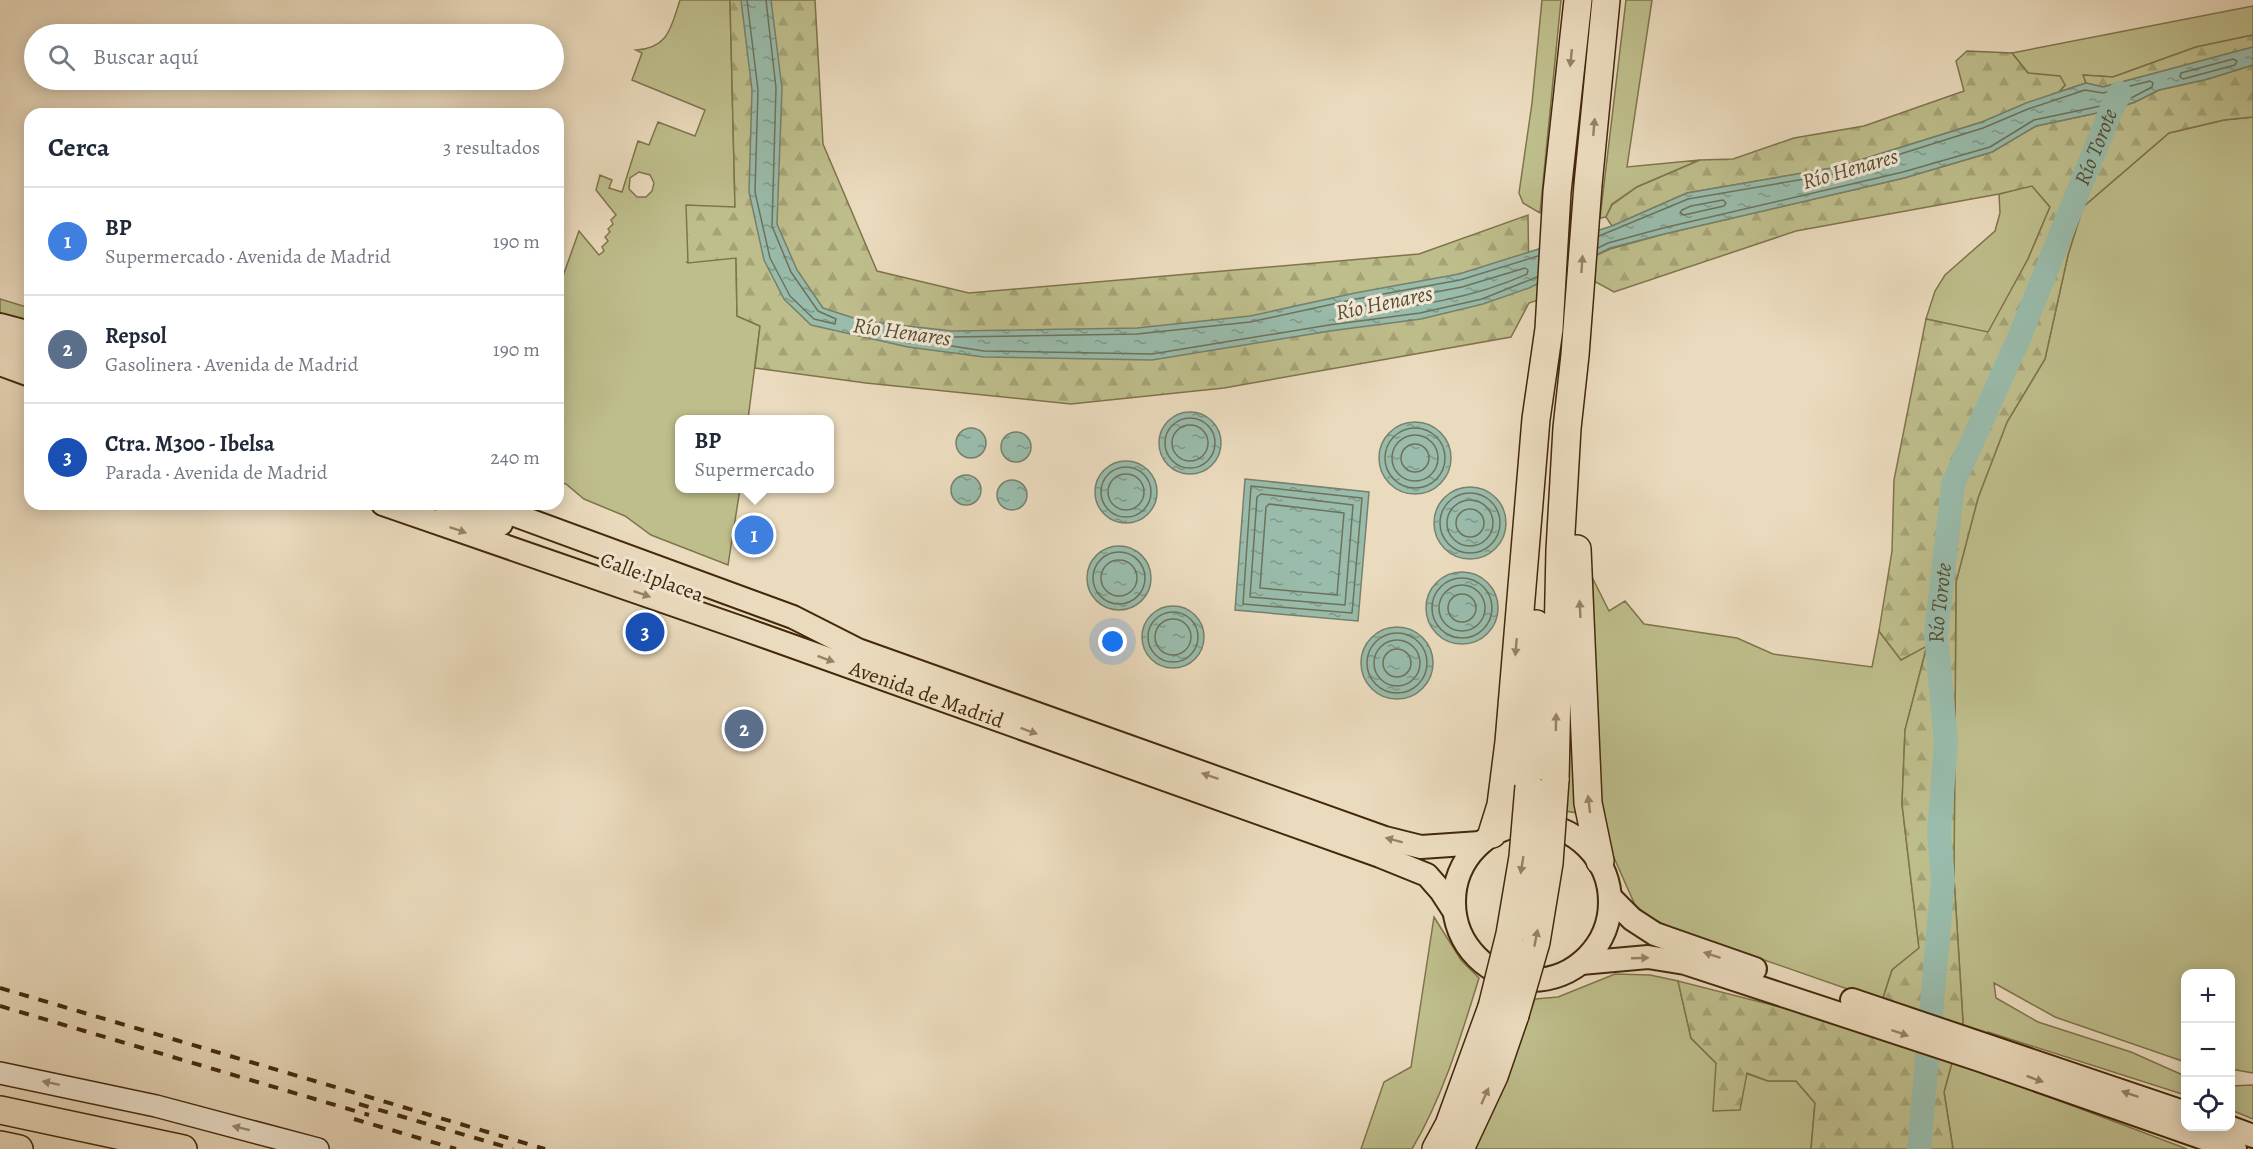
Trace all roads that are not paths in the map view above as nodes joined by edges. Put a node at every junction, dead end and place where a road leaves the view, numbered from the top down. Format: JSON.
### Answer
{"nodes":[{"id":1,"x":1578,"y":0,"type":"edge"},
{"id":2,"x":1606,"y":0,"type":"edge"},
{"id":3,"x":0,"y":325,"type":"edge"},
{"id":4,"x":24,"y":331,"type":"edge"},
{"id":5,"x":1548,"y":338,"type":"junction"},
{"id":6,"x":0,"y":344,"type":"edge"},
{"id":7,"x":24,"y":354,"type":"edge"},
{"id":8,"x":1575,"y":355,"type":"junction"},
{"id":9,"x":0,"y":364,"type":"edge"},
{"id":10,"x":24,"y":373,"type":"edge"},
{"id":11,"x":0,"y":375,"type":"edge"},
{"id":12,"x":24,"y":384,"type":"edge"},
{"id":13,"x":399,"y":510,"type":"edge"},
{"id":14,"x":462,"y":510,"type":"edge"},
{"id":15,"x":501,"y":510,"type":"edge"},
{"id":16,"x":858,"y":650,"type":"junction"},
{"id":17,"x":1486,"y":838,"type":"junction"},
{"id":18,"x":1600,"y":861,"type":"junction"},
{"id":19,"x":1611,"y":898,"type":"junction"},
{"id":20,"x":1454,"y":911,"type":"junction"},
{"id":21,"x":1581,"y":963,"type":"junction"},
{"id":22,"x":1826,"y":1000,"type":"junction"},
{"id":23,"x":1504,"y":1011,"type":"junction"},
{"id":24,"x":1476,"y":1050,"type":"junction"},
{"id":25,"x":1982,"y":1051,"type":"junction"},
{"id":26,"x":0,"y":1073,"type":"edge"},
{"id":27,"x":0,"y":1110,"type":"edge"},
{"id":28,"x":2181,"y":1111,"type":"edge"},
{"id":29,"x":2235,"y":1129,"type":"edge"},
{"id":30,"x":2253,"y":1136,"type":"edge"},
{"id":31,"x":0,"y":1144,"type":"edge"},
{"id":32,"x":19,"y":1149,"type":"edge"},
{"id":33,"x":183,"y":1149,"type":"edge"},
{"id":34,"x":318,"y":1149,"type":"edge"},
{"id":35,"x":1424,"y":1149,"type":"edge"},
{"id":36,"x":1436,"y":1149,"type":"edge"},
{"id":37,"x":1460,"y":1149,"type":"edge"},
{"id":38,"x":2235,"y":1149,"type":"edge"}],
"edges":[{"from":1,"to":5,"type":"highway","one_way":true},
{"from":8,"to":2,"type":"highway","one_way":true},
{"from":3,"to":4,"type":"main road"},
{"from":5,"to":17,"type":"highway","one_way":true},
{"from":5,"to":23,"type":"highway","one_way":true,"bridge":true},
{"from":6,"to":7,"type":"main road"},
{"from":18,"to":8,"type":"highway","one_way":true},
{"from":23,"to":8,"type":"highway","one_way":true,"bridge":true},
{"from":9,"to":10,"type":"main road"},
{"from":11,"to":12,"type":"main road"},
{"from":13,"to":20,"type":"main road","name":"Avenida de Madrid","one_way":true},
{"from":14,"to":16,"type":"main road","name":"Calle Iplacea"},
{"from":15,"to":16,"type":"main road","name":"Avenida de Madrid"},
{"from":17,"to":16,"type":"main road","name":"Avenida de Madrid","one_way":true},
{"from":17,"to":18,"type":"main road"},
{"from":17,"to":20,"type":"main road"},
{"from":18,"to":19,"type":"main road"},
{"from":19,"to":21,"type":"main road"},
{"from":22,"to":19,"type":"main road","one_way":true},
{"from":20,"to":21,"type":"main road"},
{"from":21,"to":22,"type":"main road","one_way":true},
{"from":22,"to":25,"type":"main road"},
{"from":23,"to":24,"type":"highway"},
{"from":37,"to":23,"type":"highway","one_way":true},
{"from":24,"to":35,"type":"highway"},
{"from":24,"to":36,"type":"highway"},
{"from":28,"to":25,"type":"main road","one_way":true},
{"from":25,"to":38,"type":"main road","one_way":true},
{"from":34,"to":26,"type":"street","one_way":true},
{"from":27,"to":33,"type":"highway"},
{"from":29,"to":30,"type":"main road"},
{"from":31,"to":32,"type":"highway"}]}
